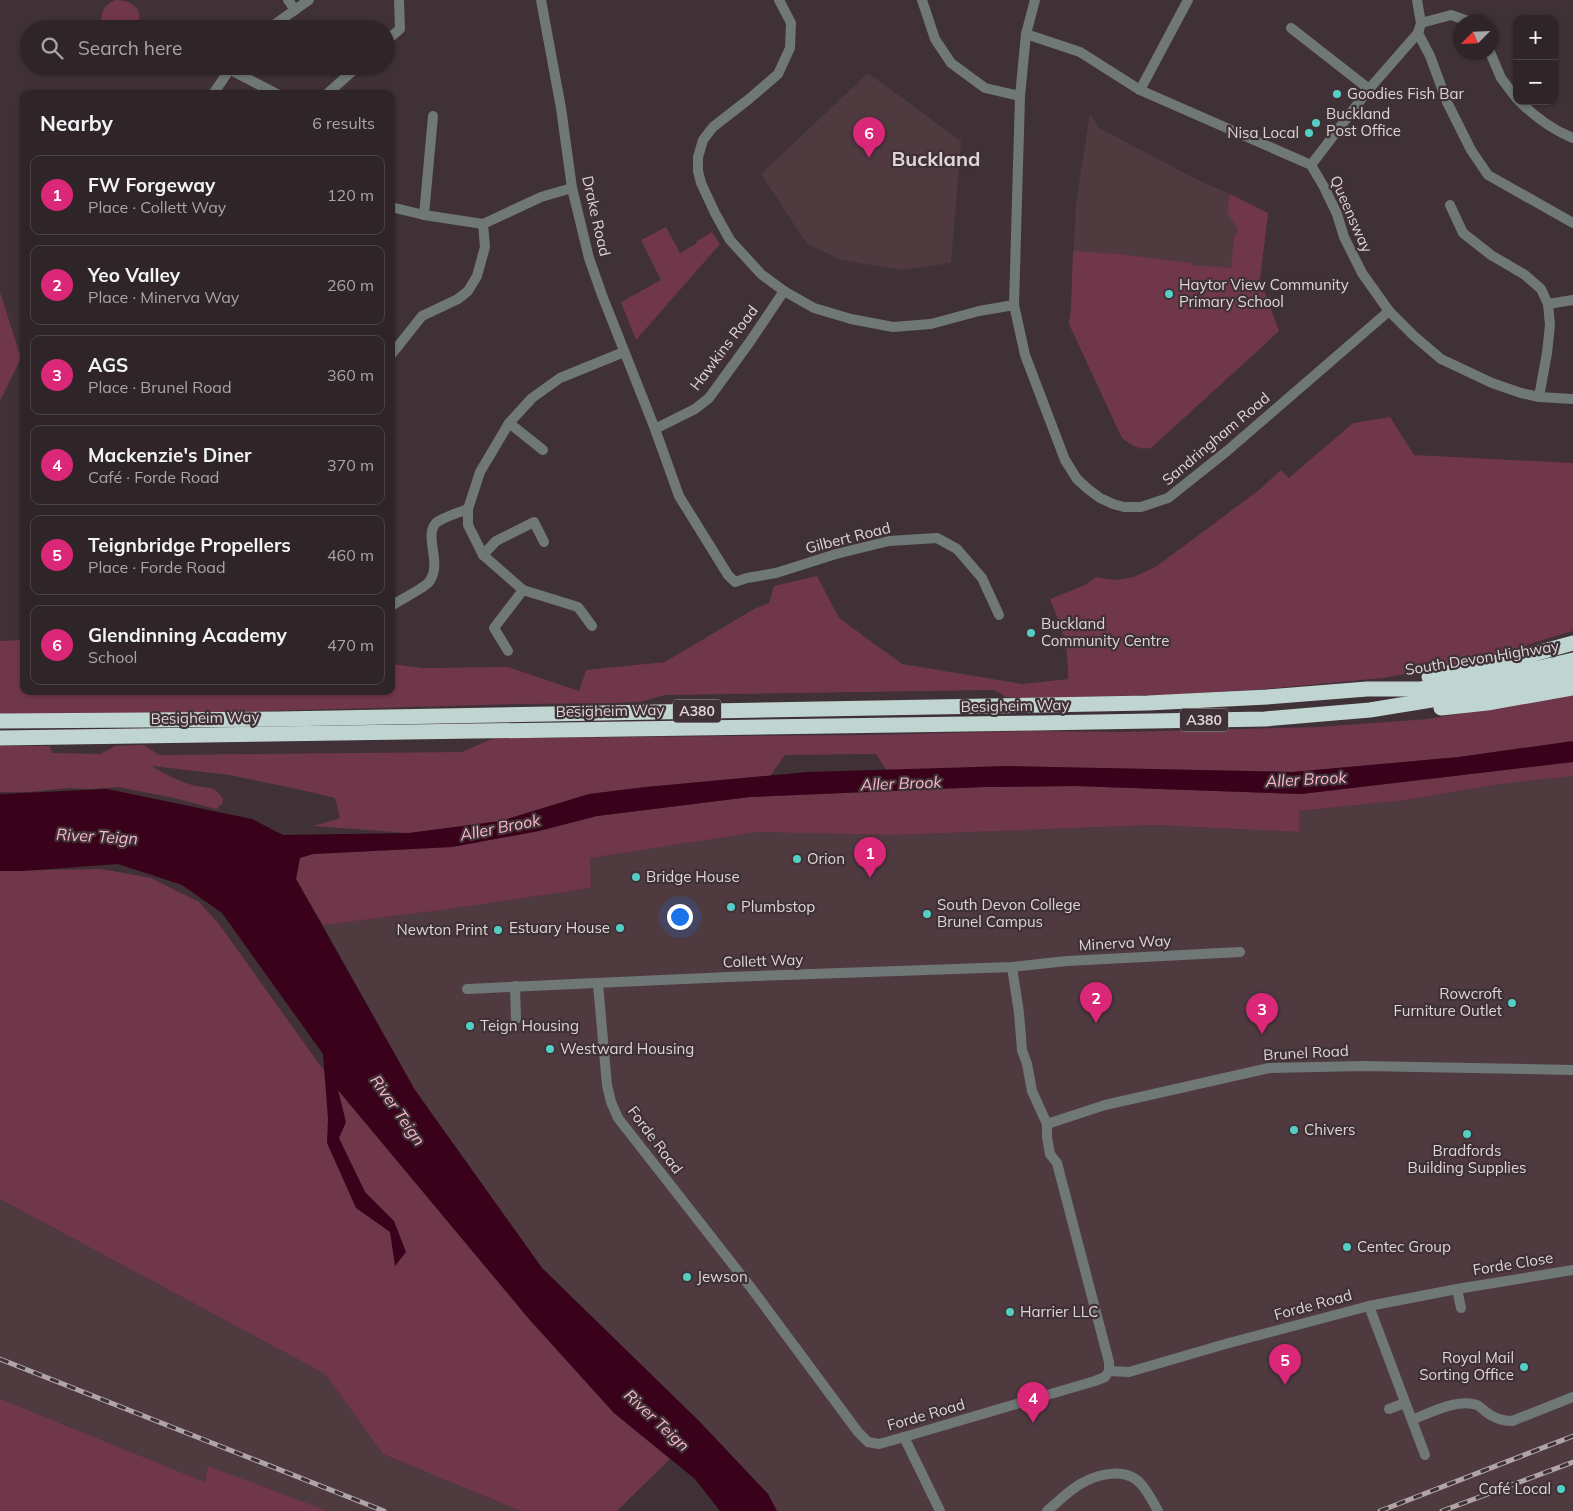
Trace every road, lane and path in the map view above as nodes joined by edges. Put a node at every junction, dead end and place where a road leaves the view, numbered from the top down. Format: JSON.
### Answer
{"nodes":[{"id":1,"x":288,"y":0,"type":"edge"},
{"id":2,"x":309,"y":0,"type":"edge"},
{"id":3,"x":399,"y":0,"type":"edge"},
{"id":4,"x":541,"y":0,"type":"edge"},
{"id":5,"x":779,"y":0,"type":"edge"},
{"id":6,"x":922,"y":0,"type":"edge"},
{"id":7,"x":1036,"y":0,"type":"edge"},
{"id":8,"x":1188,"y":0,"type":"edge"},
{"id":9,"x":1417,"y":0,"type":"edge"},
{"id":10,"x":295,"y":10,"type":"junction"},
{"id":11,"x":1453,"y":16,"type":"edge"},
{"id":12,"x":281,"y":20,"type":"edge"},
{"id":13,"x":1291,"y":28,"type":"dead end"},
{"id":14,"x":1419,"y":28,"type":"junction"},
{"id":15,"x":395,"y":33,"type":"edge"},
{"id":16,"x":1026,"y":34,"type":"junction"},
{"id":17,"x":1493,"y":60,"type":"edge"},
{"id":18,"x":222,"y":75,"type":"edge"},
{"id":19,"x":241,"y":75,"type":"edge"},
{"id":20,"x":348,"y":75,"type":"edge"},
{"id":21,"x":1369,"y":89,"type":"junction"},
{"id":22,"x":215,"y":90,"type":"edge"},
{"id":23,"x":269,"y":90,"type":"edge"},
{"id":24,"x":331,"y":90,"type":"edge"},
{"id":25,"x":1140,"y":90,"type":"junction"},
{"id":26,"x":1513,"y":94,"type":"edge"},
{"id":27,"x":1020,"y":96,"type":"junction"},
{"id":28,"x":1524,"y":105,"type":"edge"},
{"id":29,"x":433,"y":116,"type":"dead end"},
{"id":30,"x":1573,"y":138,"type":"edge"},
{"id":31,"x":1311,"y":165,"type":"junction"},
{"id":32,"x":572,"y":188,"type":"junction"},
{"id":33,"x":1450,"y":205,"type":"dead end"},
{"id":34,"x":395,"y":208,"type":"edge"},
{"id":35,"x":424,"y":215,"type":"junction"},
{"id":36,"x":1573,"y":223,"type":"edge"},
{"id":37,"x":483,"y":224,"type":"junction"},
{"id":38,"x":784,"y":291,"type":"junction"},
{"id":39,"x":1573,"y":300,"type":"edge"},
{"id":40,"x":1548,"y":304,"type":"junction"},
{"id":41,"x":1014,"y":305,"type":"junction"},
{"id":42,"x":1389,"y":311,"type":"junction"},
{"id":43,"x":395,"y":351,"type":"edge"},
{"id":44,"x":624,"y":352,"type":"junction"},
{"id":45,"x":1539,"y":397,"type":"junction"},
{"id":46,"x":1573,"y":399,"type":"edge"},
{"id":47,"x":509,"y":423,"type":"junction"},
{"id":48,"x":655,"y":429,"type":"junction"},
{"id":49,"x":543,"y":450,"type":"dead end"},
{"id":50,"x":468,"y":509,"type":"junction"},
{"id":51,"x":544,"y":542,"type":"dead end"},
{"id":52,"x":483,"y":555,"type":"junction"},
{"id":53,"x":728,"y":575,"type":"joint"},
{"id":54,"x":523,"y":590,"type":"junction"},
{"id":55,"x":395,"y":604,"type":"edge"},
{"id":56,"x":999,"y":615,"type":"dead end"},
{"id":57,"x":592,"y":626,"type":"dead end"},
{"id":58,"x":1573,"y":643,"type":"edge"},
{"id":59,"x":508,"y":651,"type":"dead end"},
{"id":60,"x":1573,"y":660,"type":"edge"},
{"id":61,"x":1573,"y":674,"type":"edge"},
{"id":62,"x":1573,"y":688,"type":"edge"},
{"id":63,"x":1366,"y":689,"type":"junction"},
{"id":64,"x":1370,"y":710,"type":"junction"},
{"id":65,"x":0,"y":721,"type":"edge"},
{"id":66,"x":0,"y":738,"type":"edge"},
{"id":67,"x":1240,"y":952,"type":"dead end"},
{"id":68,"x":1012,"y":967,"type":"junction"},
{"id":69,"x":598,"y":984,"type":"junction"},
{"id":70,"x":515,"y":986,"type":"junction"},
{"id":71,"x":467,"y":989,"type":"dead end"},
{"id":72,"x":516,"y":1019,"type":"dead end"},
{"id":73,"x":1573,"y":1070,"type":"edge"},
{"id":74,"x":1047,"y":1124,"type":"junction"},
{"id":75,"x":1573,"y":1270,"type":"edge"},
{"id":76,"x":1457,"y":1289,"type":"junction"},
{"id":77,"x":1430,"y":1294,"type":"joint"},
{"id":78,"x":1370,"y":1306,"type":"junction"},
{"id":79,"x":1461,"y":1308,"type":"dead end"},
{"id":80,"x":1109,"y":1371,"type":"junction"},
{"id":81,"x":1573,"y":1397,"type":"edge"},
{"id":82,"x":1405,"y":1403,"type":"junction"},
{"id":83,"x":1389,"y":1409,"type":"dead end"},
{"id":84,"x":1412,"y":1420,"type":"junction"},
{"id":85,"x":904,"y":1437,"type":"junction"},
{"id":86,"x":1425,"y":1455,"type":"dead end"},
{"id":87,"x":940,"y":1511,"type":"edge"},
{"id":88,"x":1047,"y":1511,"type":"edge"},
{"id":89,"x":1158,"y":1511,"type":"edge"}],
"edges":[{"from":1,"to":10,"type":"street"},
{"from":2,"to":10,"type":"street"},
{"from":3,"to":15,"type":"street"},
{"from":4,"to":32,"type":"street","name":"Drake Road"},
{"from":5,"to":38,"type":"street"},
{"from":6,"to":27,"type":"street"},
{"from":7,"to":16,"type":"street","name":"Sandringham Road"},
{"from":8,"to":25,"type":"street"},
{"from":9,"to":14,"type":"street"},
{"from":10,"to":12,"type":"street"},
{"from":11,"to":14,"type":"street"},
{"from":13,"to":21,"type":"street"},
{"from":14,"to":21,"type":"street"},
{"from":14,"to":36,"type":"street"},
{"from":16,"to":25,"type":"street","name":"Queensway"},
{"from":16,"to":27,"type":"street","name":"Sandringham Road"},
{"from":17,"to":26,"type":"street"},
{"from":18,"to":22,"type":"street"},
{"from":19,"to":23,"type":"street"},
{"from":20,"to":24,"type":"street"},
{"from":21,"to":31,"type":"street"},
{"from":25,"to":31,"type":"street","name":"Queensway"},
{"from":27,"to":41,"type":"street","name":"Sandringham Road"},
{"from":28,"to":30,"type":"street"},
{"from":29,"to":35,"type":"street"},
{"from":31,"to":42,"type":"street","name":"Queensway"},
{"from":32,"to":37,"type":"street"},
{"from":32,"to":44,"type":"street","name":"Drake Road"},
{"from":33,"to":40,"type":"street"},
{"from":34,"to":35,"type":"street"},
{"from":35,"to":37,"type":"street"},
{"from":37,"to":43,"type":"street"},
{"from":38,"to":41,"type":"street"},
{"from":38,"to":48,"type":"street","name":"Hawkins Road"},
{"from":39,"to":40,"type":"street"},
{"from":40,"to":45,"type":"street"},
{"from":41,"to":42,"type":"street","name":"Sandringham Road"},
{"from":42,"to":45,"type":"street","name":"Queensway"},
{"from":44,"to":47,"type":"street"},
{"from":44,"to":48,"type":"street","name":"Drake Road"},
{"from":45,"to":46,"type":"street","name":"Queensway"},
{"from":47,"to":49,"type":"street"},
{"from":47,"to":50,"type":"street"},
{"from":48,"to":53,"type":"street","name":"Drake Road"},
{"from":50,"to":52,"type":"street"},
{"from":50,"to":55,"type":"street"},
{"from":51,"to":52,"type":"street"},
{"from":52,"to":54,"type":"street"},
{"from":53,"to":56,"type":"street","name":"Gilbert Road"},
{"from":54,"to":57,"type":"street"},
{"from":54,"to":59,"type":"street"},
{"from":58,"to":63,"type":"highway","number":"A380"},
{"from":60,"to":63,"type":"highway","name":"South Devon Highway","number":"A380"},
{"from":61,"to":64,"type":"highway","name":"South Devon Highway","number":"A380"},
{"from":62,"to":64,"type":"highway","number":"A380"},
{"from":63,"to":65,"type":"highway","name":"Besigheim Way","number":"A380"},
{"from":64,"to":66,"type":"highway","name":"Besigheim Way","number":"A380"},
{"from":67,"to":68,"type":"street","name":"Minerva Way"},
{"from":68,"to":69,"type":"street","name":"Collett Way"},
{"from":68,"to":74,"type":"street"},
{"from":69,"to":70,"type":"street","name":"Collett Way"},
{"from":69,"to":85,"type":"street","name":"Forde Road"},
{"from":70,"to":71,"type":"street","name":"Collett Way"},
{"from":70,"to":72,"type":"street"},
{"from":73,"to":74,"type":"street","name":"Brunel Road"},
{"from":74,"to":80,"type":"street"},
{"from":75,"to":76,"type":"street","name":"Forde Close"},
{"from":76,"to":77,"type":"street","name":"Forde Close"},
{"from":76,"to":79,"type":"street","name":"Forde Close"},
{"from":77,"to":78,"type":"street","name":"Forde Road"},
{"from":78,"to":80,"type":"street","name":"Forde Road"},
{"from":78,"to":82,"type":"street"},
{"from":80,"to":85,"type":"street","name":"Forde Road"},
{"from":81,"to":84,"type":"street"},
{"from":82,"to":83,"type":"street"},
{"from":82,"to":84,"type":"street"},
{"from":84,"to":86,"type":"street"},
{"from":85,"to":87,"type":"street"},
{"from":88,"to":89,"type":"street"}]}
